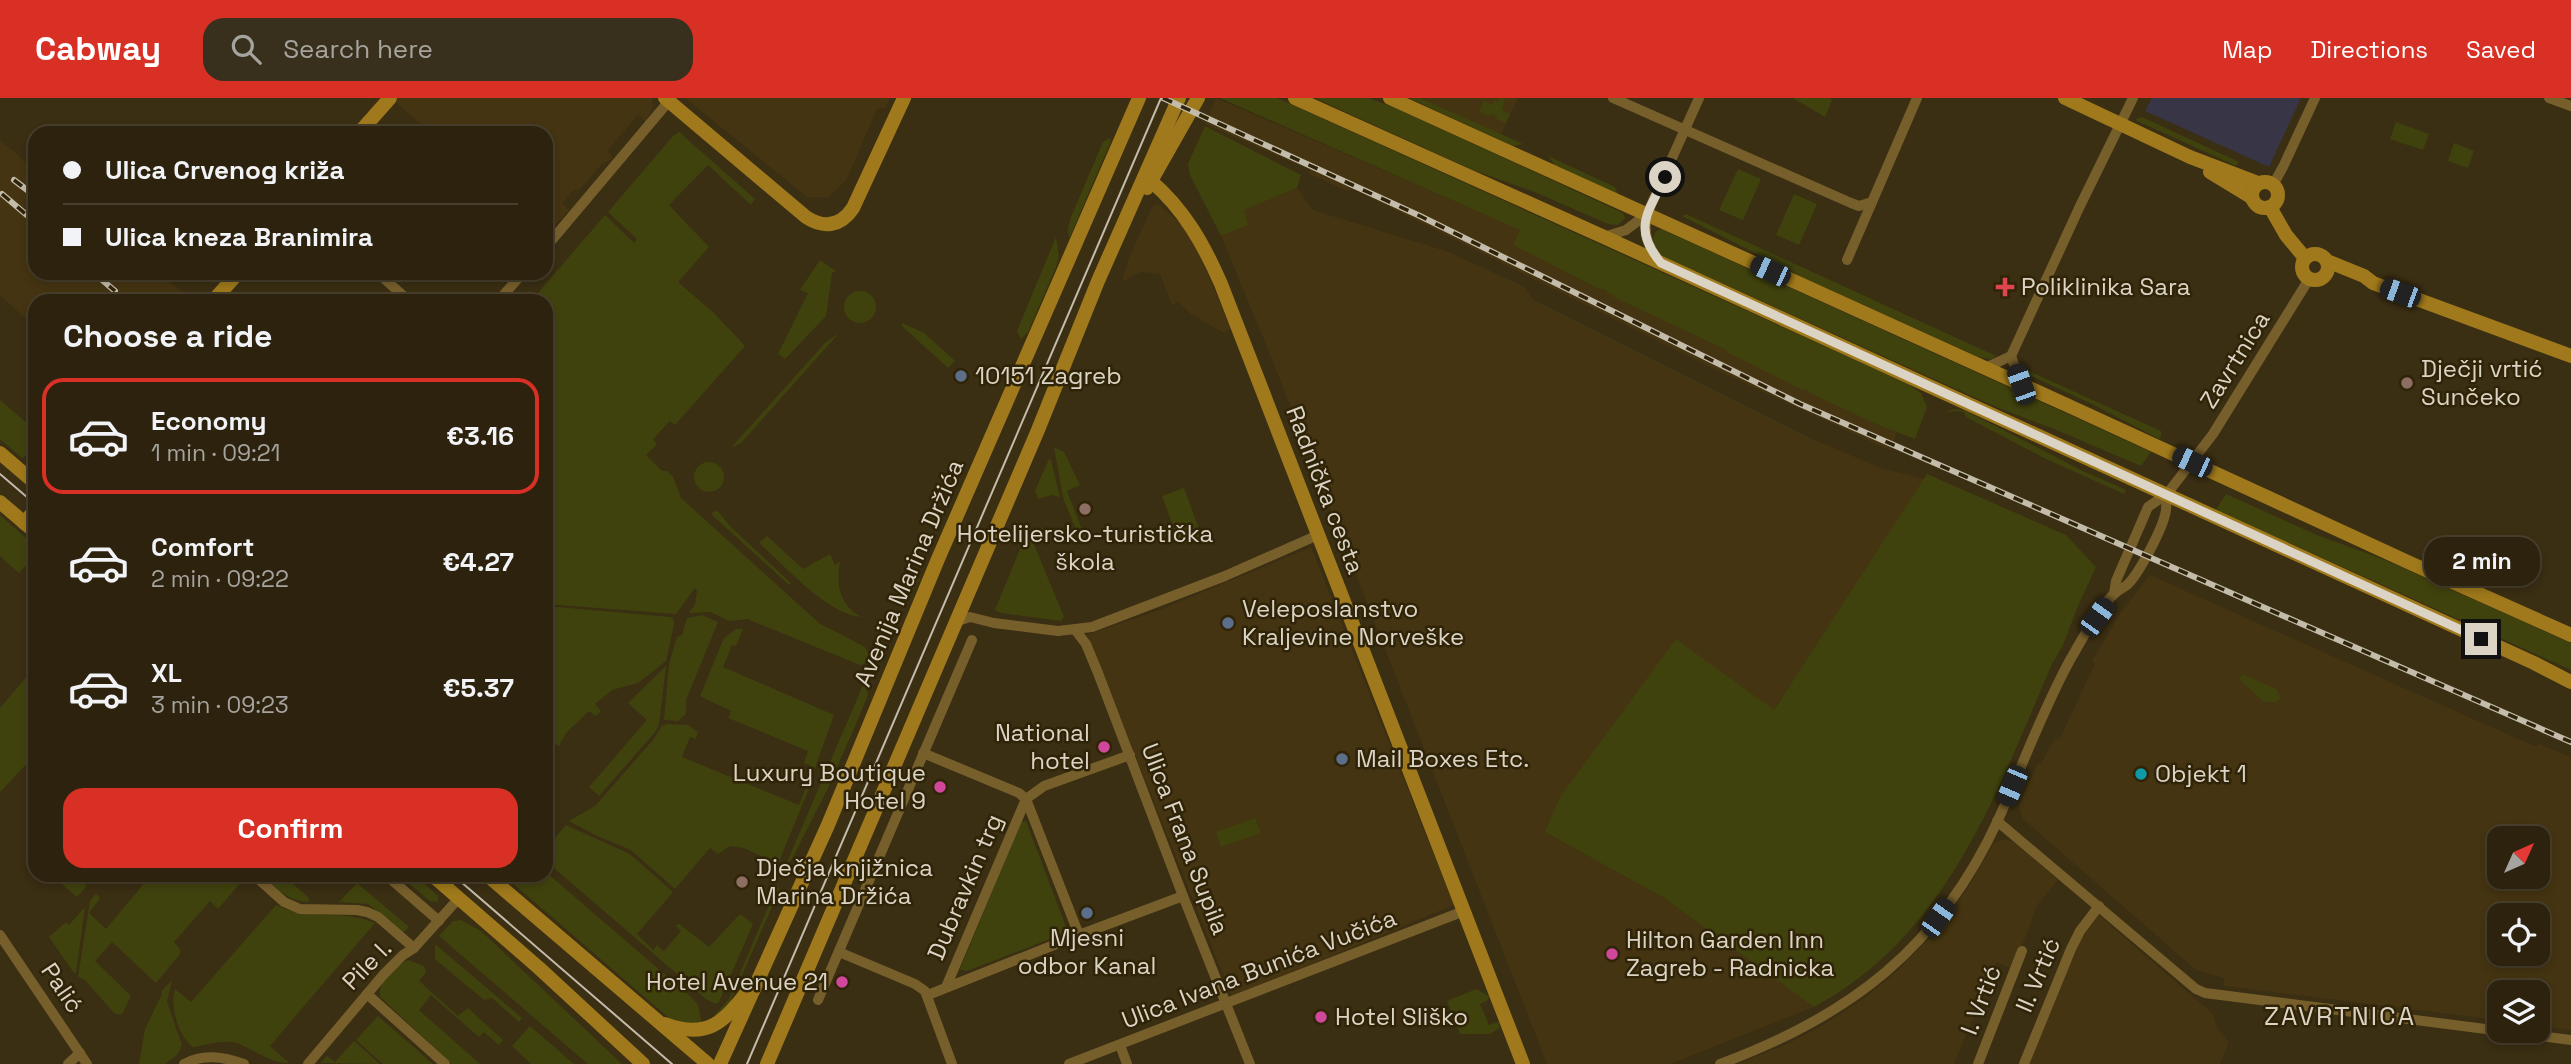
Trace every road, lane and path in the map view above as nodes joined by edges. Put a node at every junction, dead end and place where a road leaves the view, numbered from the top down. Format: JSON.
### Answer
{"nodes":[{"id":1,"x":390,"y":98,"type":"edge"},
{"id":2,"x":904,"y":98,"type":"edge"},
{"id":3,"x":1139,"y":98,"type":"edge"},
{"id":4,"x":1179,"y":98,"type":"edge"},
{"id":5,"x":1198,"y":98,"type":"edge"},
{"id":6,"x":1295,"y":98,"type":"edge"},
{"id":7,"x":1390,"y":98,"type":"edge"},
{"id":8,"x":1613,"y":98,"type":"edge"},
{"id":9,"x":1699,"y":98,"type":"edge"},
{"id":10,"x":1917,"y":98,"type":"edge"},
{"id":11,"x":2065,"y":98,"type":"edge"},
{"id":12,"x":2133,"y":98,"type":"edge"},
{"id":13,"x":2315,"y":98,"type":"edge"},
{"id":14,"x":2549,"y":98,"type":"edge"},
{"id":15,"x":667,"y":100,"type":"edge"},
{"id":16,"x":2571,"y":106,"type":"edge"},
{"id":17,"x":2120,"y":123,"type":"junction"},
{"id":18,"x":365,"y":126,"type":"edge"},
{"id":19,"x":1686,"y":131,"type":"junction"},
{"id":20,"x":2190,"y":157,"type":"junction"},
{"id":21,"x":1151,"y":181,"type":"junction"},
{"id":22,"x":2265,"y":184,"type":"junction"},
{"id":23,"x":2251,"y":197,"type":"junction"},
{"id":24,"x":1872,"y":202,"type":"junction"},
{"id":25,"x":2270,"y":207,"type":"junction"},
{"id":26,"x":1127,"y":214,"type":"junction"},
{"id":27,"x":1647,"y":214,"type":"junction"},
{"id":28,"x":1604,"y":237,"type":"junction"},
{"id":29,"x":553,"y":238,"type":"edge"},
{"id":30,"x":2305,"y":257,"type":"junction"},
{"id":31,"x":1847,"y":260,"type":"dead end"},
{"id":32,"x":2327,"y":261,"type":"junction"},
{"id":33,"x":1661,"y":263,"type":"junction"},
{"id":34,"x":2325,"y":276,"type":"junction"},
{"id":35,"x":2309,"y":279,"type":"junction"},
{"id":36,"x":232,"y":280,"type":"edge"},
{"id":37,"x":386,"y":280,"type":"edge"},
{"id":38,"x":517,"y":280,"type":"edge"},
{"id":39,"x":2373,"y":284,"type":"junction"},
{"id":40,"x":219,"y":294,"type":"edge"},
{"id":41,"x":401,"y":294,"type":"edge"},
{"id":42,"x":504,"y":294,"type":"edge"},
{"id":43,"x":2011,"y":356,"type":"junction"},
{"id":44,"x":2571,"y":356,"type":"edge"},
{"id":45,"x":1985,"y":368,"type":"junction"},
{"id":46,"x":2021,"y":384,"type":"junction"},
{"id":47,"x":0,"y":453,"type":"edge"},
{"id":48,"x":2192,"y":462,"type":"junction"},
{"id":49,"x":28,"y":477,"type":"edge"},
{"id":50,"x":2167,"y":494,"type":"junction"},
{"id":51,"x":0,"y":502,"type":"edge"},
{"id":52,"x":28,"y":525,"type":"edge"},
{"id":53,"x":1318,"y":535,"type":"junction"},
{"id":54,"x":2114,"y":594,"type":"junction"},
{"id":55,"x":955,"y":622,"type":"junction"},
{"id":56,"x":1076,"y":631,"type":"junction"},
{"id":57,"x":2571,"y":635,"type":"edge"},
{"id":58,"x":972,"y":640,"type":"dead end"},
{"id":59,"x":2571,"y":681,"type":"edge"},
{"id":60,"x":923,"y":753,"type":"junction"},
{"id":61,"x":1130,"y":755,"type":"junction"},
{"id":62,"x":1026,"y":799,"type":"junction"},
{"id":63,"x":1997,"y":821,"type":"junction"},
{"id":64,"x":263,"y":882,"type":"edge"},
{"id":65,"x":394,"y":882,"type":"edge"},
{"id":66,"x":440,"y":882,"type":"edge"},
{"id":67,"x":495,"y":882,"type":"edge"},
{"id":68,"x":1183,"y":896,"type":"junction"},
{"id":69,"x":459,"y":898,"type":"junction"},
{"id":70,"x":2099,"y":906,"type":"junction"},
{"id":71,"x":1464,"y":911,"type":"junction"},
{"id":72,"x":439,"y":921,"type":"junction"},
{"id":73,"x":0,"y":935,"type":"edge"},
{"id":74,"x":1079,"y":935,"type":"junction"},
{"id":75,"x":414,"y":948,"type":"junction"},
{"id":76,"x":2022,"y":951,"type":"dead end"},
{"id":77,"x":839,"y":952,"type":"junction"},
{"id":78,"x":761,"y":975,"type":"junction"},
{"id":79,"x":946,"y":987,"type":"junction"},
{"id":80,"x":367,"y":994,"type":"junction"},
{"id":81,"x":928,"y":995,"type":"junction"},
{"id":82,"x":818,"y":1000,"type":"dead end"},
{"id":83,"x":1227,"y":1004,"type":"junction"},
{"id":84,"x":653,"y":1017,"type":"junction"},
{"id":85,"x":2571,"y":1040,"type":"edge"},
{"id":86,"x":1120,"y":1045,"type":"junction"},
{"id":87,"x":80,"y":1053,"type":"junction"},
{"id":88,"x":68,"y":1064,"type":"edge"},
{"id":89,"x":88,"y":1064,"type":"edge"},
{"id":90,"x":184,"y":1064,"type":"edge"},
{"id":91,"x":244,"y":1064,"type":"edge"},
{"id":92,"x":308,"y":1064,"type":"edge"},
{"id":93,"x":445,"y":1064,"type":"edge"},
{"id":94,"x":643,"y":1064,"type":"edge"},
{"id":95,"x":708,"y":1064,"type":"edge"},
{"id":96,"x":720,"y":1064,"type":"edge"},
{"id":97,"x":767,"y":1064,"type":"edge"},
{"id":98,"x":952,"y":1064,"type":"edge"},
{"id":99,"x":1069,"y":1064,"type":"edge"},
{"id":100,"x":1127,"y":1064,"type":"edge"},
{"id":101,"x":1250,"y":1064,"type":"edge"},
{"id":102,"x":1523,"y":1064,"type":"edge"},
{"id":103,"x":1720,"y":1064,"type":"edge"},
{"id":104,"x":1978,"y":1064,"type":"edge"},
{"id":105,"x":2024,"y":1064,"type":"edge"}],
"edges":[{"from":1,"to":18,"type":"main road"},
{"from":2,"to":15,"type":"main road"},
{"from":3,"to":78,"type":"main road","name":"Avenija Marina Držića"},
{"from":4,"to":26,"type":"main road"},
{"from":5,"to":21,"type":"main road"},
{"from":6,"to":28,"type":"main road"},
{"from":7,"to":27,"type":"main road"},
{"from":8,"to":19,"type":"street"},
{"from":9,"to":19,"type":"street"},
{"from":10,"to":24,"type":"street"},
{"from":11,"to":17,"type":"main road"},
{"from":12,"to":17,"type":"street"},
{"from":13,"to":22,"type":"street"},
{"from":14,"to":16,"type":"street"},
{"from":15,"to":29,"type":"street"},
{"from":17,"to":20,"type":"main road"},
{"from":17,"to":43,"type":"street"},
{"from":19,"to":24,"type":"street"},
{"from":19,"to":27,"type":"street"},
{"from":20,"to":22,"type":"main road"},
{"from":20,"to":23,"type":"main road"},
{"from":21,"to":26,"type":"main road"},
{"from":21,"to":53,"type":"main road","name":"Radnička cesta"},
{"from":22,"to":23,"type":"main road"},
{"from":22,"to":25,"type":"main road"},
{"from":23,"to":25,"type":"main road"},
{"from":24,"to":31,"type":"street"},
{"from":25,"to":30,"type":"main road"},
{"from":26,"to":55,"type":"main road"},
{"from":27,"to":28,"type":"street"},
{"from":27,"to":33,"type":"street"},
{"from":27,"to":45,"type":"main road"},
{"from":28,"to":33,"type":"main road"},
{"from":30,"to":32,"type":"main road"},
{"from":30,"to":35,"type":"main road"},
{"from":32,"to":34,"type":"main road"},
{"from":32,"to":39,"type":"main road"},
{"from":33,"to":50,"type":"main road"},
{"from":34,"to":35,"type":"main road"},
{"from":34,"to":39,"type":"main road"},
{"from":35,"to":48,"type":"street","name":"Zavrtnica"},
{"from":36,"to":40,"type":"main road"},
{"from":37,"to":41,"type":"street"},
{"from":38,"to":42,"type":"street"},
{"from":39,"to":44,"type":"main road"},
{"from":43,"to":45,"type":"street"},
{"from":43,"to":46,"type":"street"},
{"from":45,"to":46,"type":"main road"},
{"from":46,"to":48,"type":"main road"},
{"from":47,"to":49,"type":"main road"},
{"from":48,"to":50,"type":"street","name":"Zavrtnica"},
{"from":48,"to":57,"type":"main road"},
{"from":50,"to":54,"type":"street","name":"Zavrtnica"},
{"from":50,"to":54,"type":"street","name":"Zavrtnica"},
{"from":50,"to":59,"type":"main road"},
{"from":51,"to":52,"type":"main road"},
{"from":53,"to":56,"type":"street"},
{"from":53,"to":71,"type":"main road","name":"Radnička cesta"},
{"from":54,"to":63,"type":"street","name":"Zavrtnica"},
{"from":55,"to":56,"type":"street"},
{"from":55,"to":97,"type":"main road"},
{"from":56,"to":61,"type":"street","name":"Ulica Frana Supila"},
{"from":58,"to":60,"type":"street"},
{"from":60,"to":62,"type":"street"},
{"from":60,"to":77,"type":"street"},
{"from":61,"to":62,"type":"street"},
{"from":61,"to":68,"type":"street","name":"Ulica Frana Supila"},
{"from":62,"to":74,"type":"street","name":"Dubravkin trg"},
{"from":62,"to":79,"type":"street","name":"Dubravkin trg"},
{"from":63,"to":70,"type":"street"},
{"from":63,"to":103,"type":"street","name":"Zavrtnica"},
{"from":64,"to":75,"type":"street"},
{"from":65,"to":72,"type":"street"},
{"from":66,"to":69,"type":"main road"},
{"from":67,"to":84,"type":"main road"},
{"from":68,"to":74,"type":"street"},
{"from":68,"to":83,"type":"street","name":"Ulica Frana Supila"},
{"from":69,"to":72,"type":"street","name":"Pile I."},
{"from":69,"to":94,"type":"main road"},
{"from":70,"to":85,"type":"street"},
{"from":70,"to":105,"type":"street","name":"II. Vrtić"},
{"from":71,"to":83,"type":"street","name":"Ulica Ivana Bunića Vučića"},
{"from":71,"to":102,"type":"main road","name":"Radnička cesta"},
{"from":72,"to":75,"type":"street","name":"Pile I."},
{"from":73,"to":87,"type":"street","name":"Palić"},
{"from":74,"to":79,"type":"street","name":"Dubravkin trg"},
{"from":75,"to":80,"type":"street","name":"Pile I."},
{"from":76,"to":104,"type":"street","name":"I. Vrtić"},
{"from":77,"to":81,"type":"street"},
{"from":77,"to":82,"type":"street"},
{"from":78,"to":84,"type":"main road"},
{"from":78,"to":96,"type":"main road","name":"Avenija Marina Držića"},
{"from":79,"to":81,"type":"street","name":"Dubravkin trg"},
{"from":80,"to":92,"type":"street","name":"Pile I."},
{"from":80,"to":93,"type":"street"},
{"from":81,"to":98,"type":"street"},
{"from":83,"to":86,"type":"street","name":"Ulica Ivana Bunića Vučića"},
{"from":83,"to":101,"type":"street","name":"Ulica Frana Supila"},
{"from":84,"to":95,"type":"main road"},
{"from":86,"to":99,"type":"street","name":"Ulica Ivana Bunića Vučića"},
{"from":86,"to":100,"type":"street"},
{"from":87,"to":88,"type":"street"},
{"from":87,"to":89,"type":"street","name":"Palić"},
{"from":90,"to":91,"type":"street"}]}
